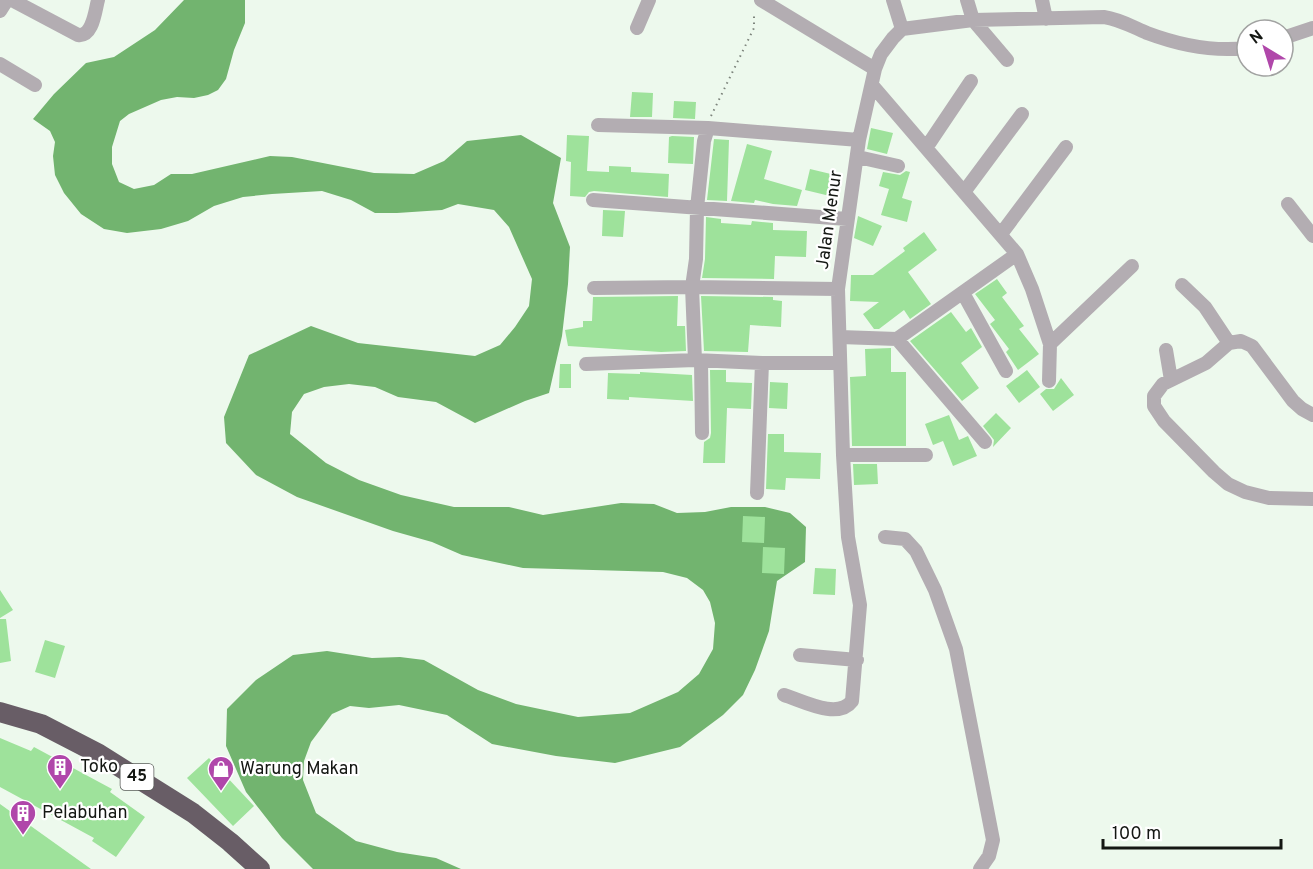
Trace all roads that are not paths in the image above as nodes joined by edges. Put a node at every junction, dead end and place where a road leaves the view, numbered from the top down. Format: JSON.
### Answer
{"nodes":[{"id":1,"x":7,"y":0,"type":"edge"},
{"id":2,"x":12,"y":0,"type":"edge"},
{"id":3,"x":98,"y":0,"type":"edge"},
{"id":4,"x":648,"y":0,"type":"edge"},
{"id":5,"x":893,"y":0,"type":"edge"},
{"id":6,"x":967,"y":0,"type":"edge"},
{"id":7,"x":1042,"y":0,"type":"edge"},
{"id":8,"x":757,"y":5,"type":"edge"},
{"id":9,"x":0,"y":11,"type":"edge"},
{"id":10,"x":1046,"y":19,"type":"junction"},
{"id":11,"x":973,"y":20,"type":"junction"},
{"id":12,"x":637,"y":28,"type":"dead end"},
{"id":13,"x":1313,"y":28,"type":"edge"},
{"id":14,"x":902,"y":29,"type":"junction"},
{"id":15,"x":1295,"y":34,"type":"edge"},
{"id":16,"x":1235,"y":49,"type":"edge"},
{"id":17,"x":1007,"y":60,"type":"dead end"},
{"id":18,"x":0,"y":64,"type":"edge"},
{"id":19,"x":875,"y":69,"type":"junction"},
{"id":20,"x":971,"y":81,"type":"dead end"},
{"id":21,"x":872,"y":84,"type":"junction"},
{"id":22,"x":35,"y":85,"type":"dead end"},
{"id":23,"x":1022,"y":114,"type":"dead end"},
{"id":24,"x":598,"y":125,"type":"dead end"},
{"id":25,"x":708,"y":128,"type":"junction"},
{"id":26,"x":859,"y":140,"type":"junction"},
{"id":27,"x":1066,"y":147,"type":"dead end"},
{"id":28,"x":926,"y":148,"type":"junction"},
{"id":29,"x":858,"y":157,"type":"junction"},
{"id":30,"x":898,"y":166,"type":"dead end"},
{"id":31,"x":964,"y":192,"type":"junction"},
{"id":32,"x":593,"y":201,"type":"dead end"},
{"id":33,"x":1288,"y":204,"type":"dead end"},
{"id":34,"x":697,"y":208,"type":"junction"},
{"id":35,"x":848,"y":219,"type":"junction"},
{"id":36,"x":1001,"y":234,"type":"junction"},
{"id":37,"x":1313,"y":236,"type":"edge"},
{"id":38,"x":1017,"y":254,"type":"junction"},
{"id":39,"x":1132,"y":266,"type":"dead end"},
{"id":40,"x":1182,"y":285,"type":"dead end"},
{"id":41,"x":693,"y":287,"type":"junction"},
{"id":42,"x":594,"y":288,"type":"dead end"},
{"id":43,"x":838,"y":289,"type":"junction"},
{"id":44,"x":963,"y":293,"type":"junction"},
{"id":45,"x":840,"y":337,"type":"junction"},
{"id":46,"x":897,"y":339,"type":"junction"},
{"id":47,"x":1228,"y":343,"type":"junction"},
{"id":48,"x":1050,"y":344,"type":"junction"},
{"id":49,"x":1166,"y":350,"type":"dead end"},
{"id":50,"x":698,"y":360,"type":"junction"},
{"id":51,"x":762,"y":363,"type":"junction"},
{"id":52,"x":839,"y":363,"type":"junction"},
{"id":53,"x":586,"y":364,"type":"dead end"},
{"id":54,"x":1006,"y":370,"type":"dead end"},
{"id":55,"x":1171,"y":380,"type":"junction"},
{"id":56,"x":1049,"y":381,"type":"dead end"},
{"id":57,"x":1313,"y":415,"type":"edge"},
{"id":58,"x":702,"y":433,"type":"dead end"},
{"id":59,"x":986,"y":442,"type":"dead end"},
{"id":60,"x":843,"y":455,"type":"junction"},
{"id":61,"x":926,"y":455,"type":"dead end"},
{"id":62,"x":757,"y":493,"type":"dead end"},
{"id":63,"x":1313,"y":499,"type":"edge"},
{"id":64,"x":885,"y":537,"type":"dead end"},
{"id":65,"x":800,"y":655,"type":"dead end"},
{"id":66,"x":857,"y":660,"type":"junction"},
{"id":67,"x":784,"y":695,"type":"dead end"},
{"id":68,"x":0,"y":712,"type":"edge"},
{"id":69,"x":260,"y":869,"type":"edge"},
{"id":70,"x":980,"y":869,"type":"edge"}],
"edges":[{"from":1,"to":9,"type":"street"},
{"from":2,"to":3,"type":"street"},
{"from":4,"to":12,"type":"street"},
{"from":5,"to":14,"type":"street"},
{"from":6,"to":11,"type":"street"},
{"from":7,"to":10,"type":"street"},
{"from":8,"to":19,"type":"street"},
{"from":10,"to":11,"type":"street"},
{"from":10,"to":16,"type":"street"},
{"from":11,"to":14,"type":"street"},
{"from":11,"to":17,"type":"street"},
{"from":13,"to":15,"type":"street"},
{"from":14,"to":19,"type":"street","name":"Jalan Menur"},
{"from":18,"to":22,"type":"street"},
{"from":19,"to":21,"type":"street","name":"Jalan Menur"},
{"from":20,"to":28,"type":"street"},
{"from":21,"to":26,"type":"street","name":"Jalan Menur"},
{"from":21,"to":28,"type":"street"},
{"from":23,"to":31,"type":"street"},
{"from":24,"to":25,"type":"street"},
{"from":25,"to":26,"type":"street"},
{"from":25,"to":34,"type":"street"},
{"from":26,"to":29,"type":"street","name":"Jalan Menur"},
{"from":27,"to":36,"type":"street"},
{"from":28,"to":31,"type":"street"},
{"from":29,"to":30,"type":"street"},
{"from":29,"to":35,"type":"street","name":"Jalan Menur"},
{"from":31,"to":36,"type":"street"},
{"from":32,"to":34,"type":"street"},
{"from":33,"to":37,"type":"street"},
{"from":34,"to":35,"type":"street"},
{"from":34,"to":41,"type":"street"},
{"from":35,"to":43,"type":"street","name":"Jalan Menur"},
{"from":36,"to":38,"type":"street"},
{"from":38,"to":44,"type":"street"},
{"from":38,"to":48,"type":"street"},
{"from":39,"to":48,"type":"street"},
{"from":40,"to":47,"type":"street"},
{"from":41,"to":42,"type":"street"},
{"from":41,"to":43,"type":"street"},
{"from":41,"to":50,"type":"street"},
{"from":43,"to":45,"type":"street","name":"Jalan Menur"},
{"from":44,"to":46,"type":"street"},
{"from":44,"to":54,"type":"street"},
{"from":45,"to":46,"type":"street"},
{"from":45,"to":52,"type":"street","name":"Jalan Menur"},
{"from":46,"to":59,"type":"street"},
{"from":47,"to":55,"type":"street"},
{"from":47,"to":57,"type":"street"},
{"from":48,"to":56,"type":"street"},
{"from":49,"to":55,"type":"street"},
{"from":50,"to":51,"type":"street"},
{"from":50,"to":53,"type":"street"},
{"from":50,"to":58,"type":"street"},
{"from":51,"to":52,"type":"street"},
{"from":51,"to":62,"type":"street"},
{"from":52,"to":60,"type":"street","name":"Jalan Menur"},
{"from":55,"to":63,"type":"street"},
{"from":60,"to":61,"type":"street"},
{"from":60,"to":66,"type":"street","name":"Jalan Menur"},
{"from":64,"to":70,"type":"street"},
{"from":65,"to":66,"type":"street"},
{"from":66,"to":67,"type":"street","name":"Jalan Menur"},
{"from":68,"to":69,"type":"highway","number":"45"}]}
